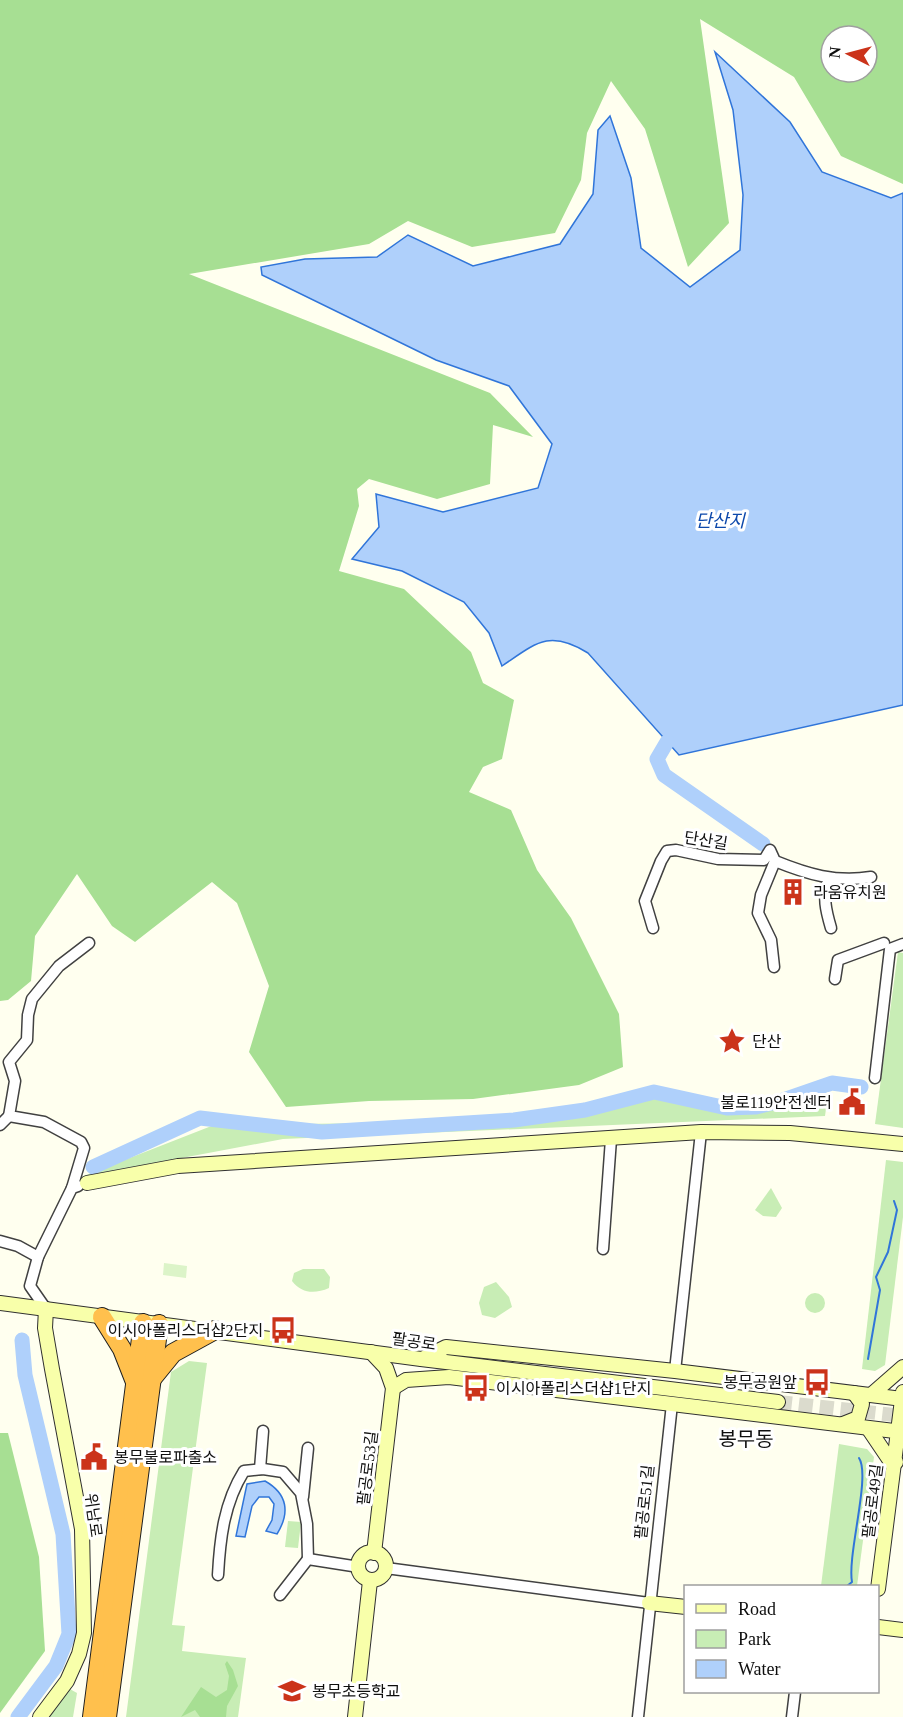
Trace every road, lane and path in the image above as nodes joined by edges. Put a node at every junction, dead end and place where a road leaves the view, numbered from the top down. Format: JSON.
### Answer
{"nodes":[{"id":1,"x":775,"y":861,"type":"junction"},
{"id":2,"x":871,"y":878,"type":"dead end"},
{"id":3,"x":829,"y":879,"type":"junction"},
{"id":4,"x":653,"y":928,"type":"dead end"},
{"id":5,"x":831,"y":928,"type":"dead end"},
{"id":6,"x":89,"y":943,"type":"dead end"},
{"id":7,"x":884,"y":943,"type":"dead end"},
{"id":8,"x":903,"y":944,"type":"edge"},
{"id":9,"x":774,"y":967,"type":"dead end"},
{"id":10,"x":835,"y":978,"type":"dead end"},
{"id":11,"x":875,"y":1078,"type":"dead end"},
{"id":12,"x":9,"y":1116,"type":"junction"},
{"id":13,"x":0,"y":1125,"type":"edge"},
{"id":14,"x":701,"y":1132,"type":"junction"},
{"id":15,"x":611,"y":1139,"type":"junction"},
{"id":16,"x":903,"y":1144,"type":"edge"},
{"id":17,"x":87,"y":1183,"type":"joint"},
{"id":18,"x":72,"y":1188,"type":"junction"},
{"id":19,"x":0,"y":1241,"type":"edge"},
{"id":20,"x":603,"y":1249,"type":"dead end"},
{"id":21,"x":38,"y":1257,"type":"junction"},
{"id":22,"x":0,"y":1295,"type":"edge"},
{"id":23,"x":0,"y":1303,"type":"edge"},
{"id":24,"x":46,"y":1309,"type":"junction"},
{"id":25,"x":102,"y":1317,"type":"junction"},
{"id":26,"x":151,"y":1323,"type":"junction"},
{"id":27,"x":215,"y":1330,"type":"junction"},
{"id":28,"x":371,"y":1352,"type":"junction"},
{"id":29,"x":421,"y":1359,"type":"junction"},
{"id":30,"x":903,"y":1367,"type":"edge"},
{"id":31,"x":675,"y":1371,"type":"junction"},
{"id":32,"x":449,"y":1377,"type":"junction"},
{"id":33,"x":143,"y":1382,"type":"junction"},
{"id":34,"x":393,"y":1388,"type":"junction"},
{"id":35,"x":854,"y":1393,"type":"junction"},
{"id":36,"x":871,"y":1395,"type":"junction"},
{"id":37,"x":903,"y":1397,"type":"edge"},
{"id":38,"x":778,"y":1402,"type":"tunnel mouth"},
{"id":39,"x":672,"y":1404,"type":"junction"},
{"id":40,"x":841,"y":1425,"type":"junction"},
{"id":41,"x":868,"y":1428,"type":"junction"},
{"id":42,"x":263,"y":1431,"type":"dead end"},
{"id":43,"x":900,"y":1432,"type":"edge"},
{"id":44,"x":308,"y":1448,"type":"dead end"},
{"id":45,"x":898,"y":1460,"type":"edge"},
{"id":46,"x":260,"y":1469,"type":"junction"},
{"id":47,"x":303,"y":1501,"type":"junction"},
{"id":48,"x":374,"y":1552,"type":"junction"},
{"id":49,"x":308,"y":1559,"type":"junction"},
{"id":50,"x":358,"y":1567,"type":"junction"},
{"id":51,"x":386,"y":1568,"type":"junction"},
{"id":52,"x":218,"y":1575,"type":"dead end"},
{"id":53,"x":370,"y":1581,"type":"junction"},
{"id":54,"x":879,"y":1585,"type":"edge"},
{"id":55,"x":280,"y":1595,"type":"dead end"},
{"id":56,"x":649,"y":1603,"type":"junction"},
{"id":57,"x":684,"y":1607,"type":"edge"},
{"id":58,"x":879,"y":1627,"type":"edge"},
{"id":59,"x":903,"y":1630,"type":"edge"},
{"id":60,"x":795,"y":1693,"type":"edge"},
{"id":61,"x":40,"y":1717,"type":"edge"},
{"id":62,"x":92,"y":1717,"type":"edge"},
{"id":63,"x":107,"y":1717,"type":"edge"},
{"id":64,"x":355,"y":1717,"type":"edge"},
{"id":65,"x":638,"y":1717,"type":"edge"},
{"id":66,"x":792,"y":1717,"type":"edge"}],
"edges":[{"from":1,"to":3,"type":"street","name":"단산길"},
{"from":1,"to":4,"type":"street","name":"단산길"},
{"from":1,"to":9,"type":"street"},
{"from":2,"to":3,"type":"street","name":"단산길"},
{"from":3,"to":5,"type":"street"},
{"from":6,"to":12,"type":"street"},
{"from":7,"to":10,"type":"street"},
{"from":8,"to":11,"type":"street"},
{"from":12,"to":13,"type":"street"},
{"from":12,"to":18,"type":"street"},
{"from":14,"to":15,"type":"main road"},
{"from":14,"to":16,"type":"main road"},
{"from":14,"to":31,"type":"street"},
{"from":15,"to":17,"type":"main road"},
{"from":15,"to":20,"type":"street"},
{"from":17,"to":18,"type":"street"},
{"from":18,"to":21,"type":"street"},
{"from":19,"to":21,"type":"street"},
{"from":21,"to":24,"type":"street"},
{"from":22,"to":24,"type":"main road","name":"팔공로"},
{"from":23,"to":24,"type":"main road","name":"팔공로"},
{"from":24,"to":25,"type":"main road","name":"팔공로"},
{"from":24,"to":61,"type":"main road","name":"위남로"},
{"from":25,"to":26,"type":"main road","name":"팔공로"},
{"from":25,"to":33,"type":"highway"},
{"from":26,"to":27,"type":"main road","name":"팔공로"},
{"from":26,"to":33,"type":"highway"},
{"from":27,"to":28,"type":"main road","name":"팔공로"},
{"from":27,"to":33,"type":"highway"},
{"from":28,"to":29,"type":"main road","name":"팔공로"},
{"from":28,"to":34,"type":"main road"},
{"from":29,"to":31,"type":"main road"},
{"from":29,"to":32,"type":"main road"},
{"from":29,"to":38,"type":"main road","name":"팔공로"},
{"from":30,"to":36,"type":"main road"},
{"from":31,"to":35,"type":"main road"},
{"from":32,"to":34,"type":"main road"},
{"from":32,"to":39,"type":"main road"},
{"from":33,"to":62,"type":"highway"},
{"from":33,"to":63,"type":"highway"},
{"from":34,"to":48,"type":"main road","name":"팔공로53길"},
{"from":35,"to":36,"type":"main road"},
{"from":35,"to":40,"type":"main road"},
{"from":36,"to":37,"type":"main road"},
{"from":37,"to":43,"type":"main road","name":"팔공로49길"},
{"from":39,"to":40,"type":"main road"},
{"from":39,"to":56,"type":"street","name":"팔공로51길"},
{"from":40,"to":41,"type":"main road"},
{"from":41,"to":43,"type":"main road"},
{"from":41,"to":45,"type":"main road"},
{"from":42,"to":46,"type":"street"},
{"from":43,"to":45,"type":"main road","name":"팔공로49길"},
{"from":44,"to":47,"type":"street"},
{"from":45,"to":54,"type":"main road","name":"팔공로49길"},
{"from":46,"to":47,"type":"street"},
{"from":46,"to":52,"type":"street"},
{"from":47,"to":49,"type":"street"},
{"from":48,"to":50,"type":"main road"},
{"from":48,"to":51,"type":"main road"},
{"from":49,"to":50,"type":"street"},
{"from":49,"to":55,"type":"street"},
{"from":50,"to":53,"type":"main road"},
{"from":51,"to":53,"type":"main road"},
{"from":51,"to":56,"type":"street"},
{"from":53,"to":64,"type":"main road"},
{"from":56,"to":57,"type":"main road"},
{"from":56,"to":65,"type":"street","name":"팔공로51길"},
{"from":58,"to":59,"type":"main road"},
{"from":60,"to":66,"type":"street"}]}
